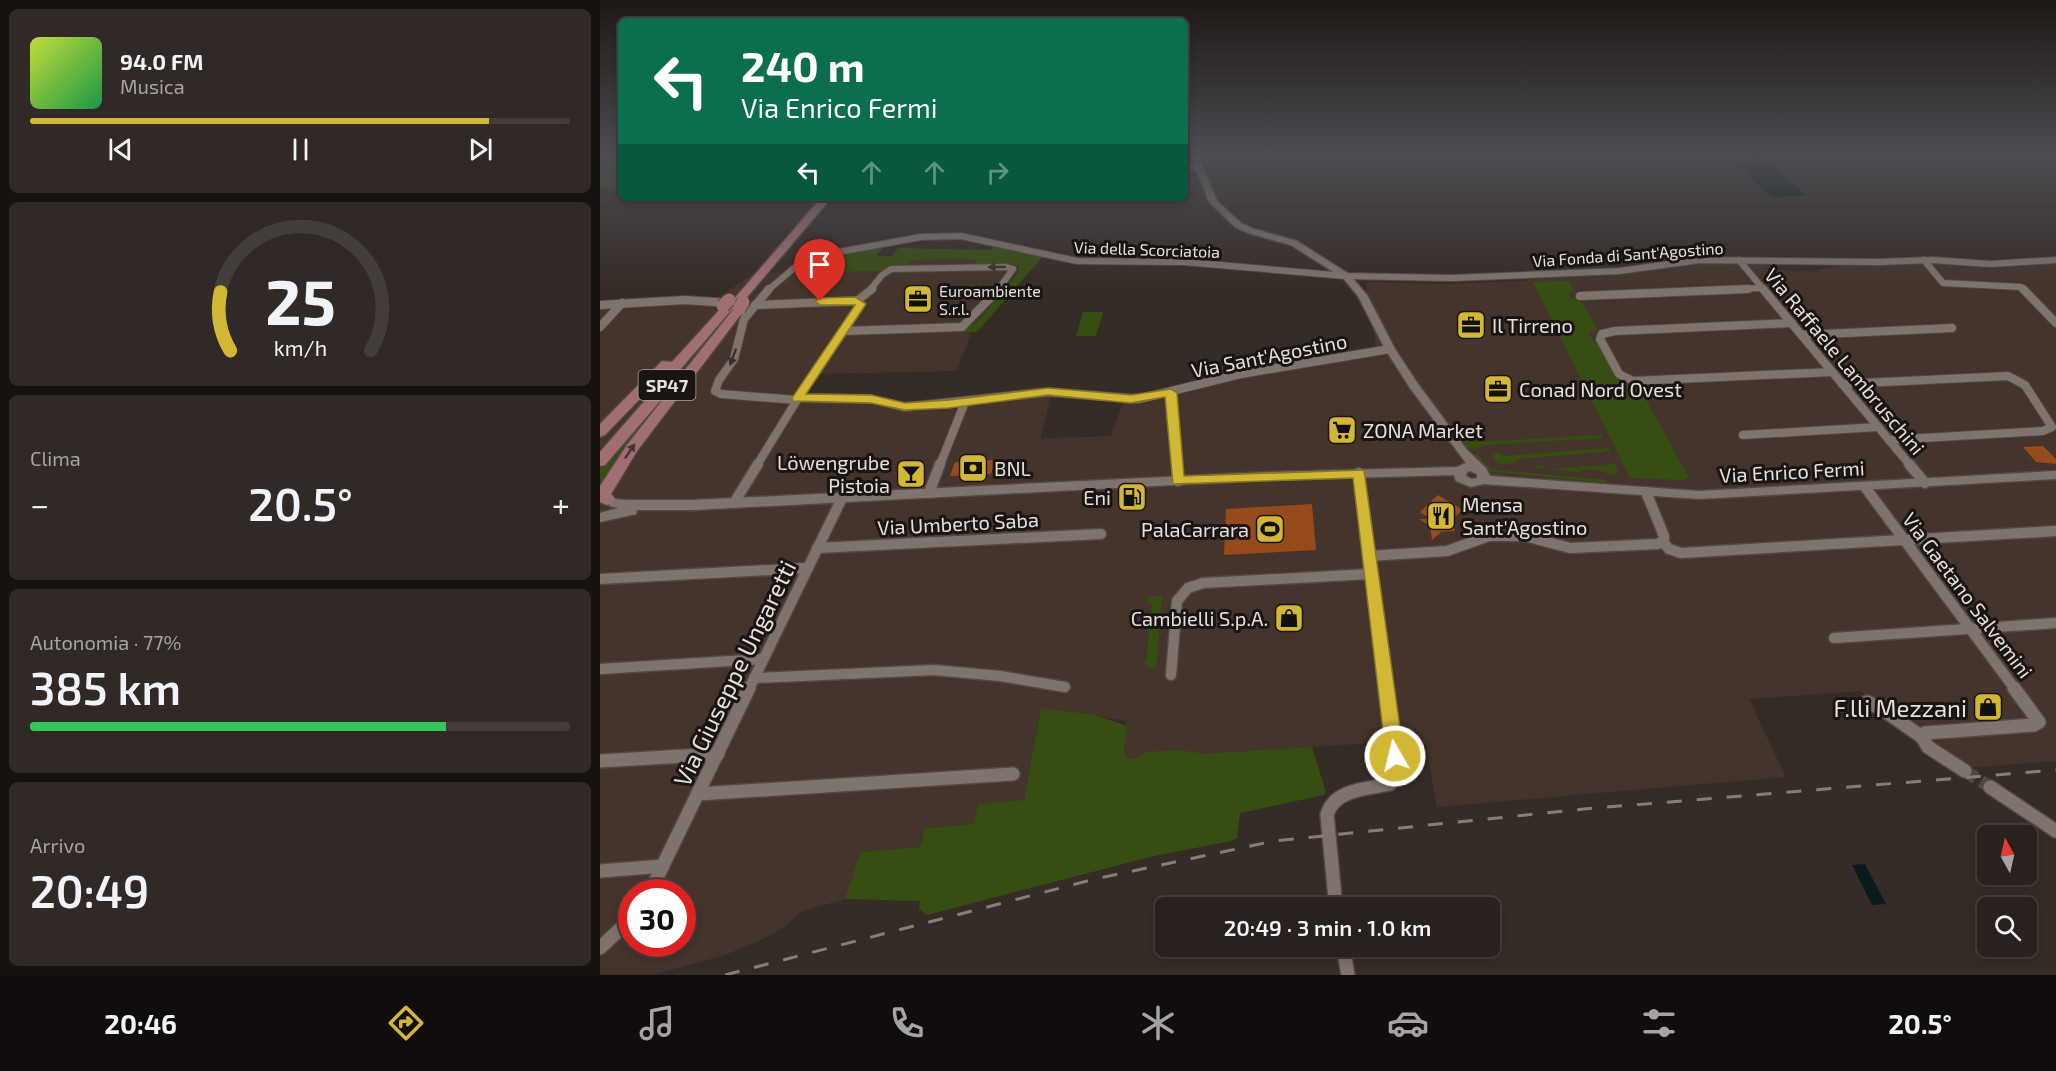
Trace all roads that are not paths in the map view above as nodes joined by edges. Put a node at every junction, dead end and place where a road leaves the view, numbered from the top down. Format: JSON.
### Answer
{"nodes":[{"id":1,"x":1211,"y":198,"type":"edge"},
{"id":2,"x":822,"y":201,"type":"edge"},
{"id":3,"x":1738,"y":260,"type":"junction"},
{"id":4,"x":1924,"y":260,"type":"junction"},
{"id":5,"x":2056,"y":260,"type":"edge"},
{"id":6,"x":1346,"y":276,"type":"junction"},
{"id":7,"x":1762,"y":288,"type":"junction"},
{"id":8,"x":1580,"y":296,"type":"dead end"},
{"id":9,"x":856,"y":301,"type":"junction"},
{"id":10,"x":621,"y":303,"type":"junction"},
{"id":11,"x":736,"y":304,"type":"junction"},
{"id":12,"x":600,"y":305,"type":"edge"},
{"id":13,"x":1792,"y":323,"type":"junction"},
{"id":14,"x":2056,"y":323,"type":"edge"},
{"id":15,"x":600,"y":327,"type":"edge"},
{"id":16,"x":1952,"y":328,"type":"dead end"},
{"id":17,"x":844,"y":331,"type":"junction"},
{"id":18,"x":1802,"y":335,"type":"junction"},
{"id":19,"x":1390,"y":349,"type":"junction"},
{"id":20,"x":1832,"y":372,"type":"junction"},
{"id":21,"x":1842,"y":384,"type":"junction"},
{"id":22,"x":1171,"y":393,"type":"junction"},
{"id":23,"x":797,"y":399,"type":"junction"},
{"id":24,"x":965,"y":402,"type":"junction"},
{"id":25,"x":1878,"y":427,"type":"junction"},
{"id":26,"x":600,"y":432,"type":"edge"},
{"id":27,"x":1743,"y":435,"type":"dead end"},
{"id":28,"x":1889,"y":440,"type":"junction"},
{"id":29,"x":600,"y":451,"type":"edge"},
{"id":30,"x":1463,"y":453,"type":"junction"},
{"id":31,"x":600,"y":461,"type":"edge"},
{"id":32,"x":1359,"y":473,"type":"junction"},
{"id":33,"x":1462,"y":473,"type":"junction"},
{"id":34,"x":1480,"y":473,"type":"junction"},
{"id":35,"x":2056,"y":475,"type":"edge"},
{"id":36,"x":1178,"y":481,"type":"junction"},
{"id":37,"x":1925,"y":483,"type":"junction"},
{"id":38,"x":1865,"y":487,"type":"junction"},
{"id":39,"x":1646,"y":492,"type":"junction"},
{"id":40,"x":929,"y":493,"type":"junction"},
{"id":41,"x":842,"y":498,"type":"junction"},
{"id":42,"x":607,"y":501,"type":"edge"},
{"id":43,"x":734,"y":503,"type":"junction"},
{"id":44,"x":693,"y":505,"type":"junction"},
{"id":45,"x":600,"y":518,"type":"edge"},
{"id":46,"x":2056,"y":531,"type":"edge"},
{"id":47,"x":1101,"y":534,"type":"dead end"},
{"id":48,"x":1904,"y":540,"type":"junction"},
{"id":49,"x":1663,"y":542,"type":"junction"},
{"id":50,"x":817,"y":548,"type":"junction"},
{"id":51,"x":1369,"y":556,"type":"junction"},
{"id":52,"x":808,"y":568,"type":"junction"},
{"id":53,"x":1370,"y":574,"type":"junction"},
{"id":54,"x":600,"y":579,"type":"edge"},
{"id":55,"x":2056,"y":623,"type":"edge"},
{"id":56,"x":1971,"y":629,"type":"junction"},
{"id":57,"x":1834,"y":638,"type":"dead end"},
{"id":58,"x":764,"y":659,"type":"junction"},
{"id":59,"x":600,"y":669,"type":"edge"},
{"id":60,"x":1171,"y":675,"type":"dead end"},
{"id":61,"x":754,"y":678,"type":"junction"},
{"id":62,"x":1065,"y":687,"type":"dead end"},
{"id":63,"x":1867,"y":702,"type":"dead end"},
{"id":64,"x":1922,"y":737,"type":"junction"},
{"id":65,"x":718,"y":754,"type":"junction"},
{"id":66,"x":600,"y":761,"type":"edge"},
{"id":67,"x":1965,"y":771,"type":"tunnel mouth"},
{"id":68,"x":1013,"y":774,"type":"dead end"},
{"id":69,"x":1990,"y":787,"type":"tunnel mouth"},
{"id":70,"x":698,"y":794,"type":"junction"},
{"id":71,"x":2056,"y":831,"type":"edge"},
{"id":72,"x":663,"y":866,"type":"junction"},
{"id":73,"x":600,"y":871,"type":"edge"},
{"id":74,"x":656,"y":879,"type":"edge"},
{"id":75,"x":1335,"y":897,"type":"edge"},
{"id":76,"x":618,"y":931,"type":"edge"},
{"id":77,"x":600,"y":948,"type":"edge"},
{"id":78,"x":1345,"y":957,"type":"edge"},
{"id":79,"x":1348,"y":975,"type":"edge"}],
"edges":[{"from":1,"to":6,"type":"street"},
{"from":2,"to":11,"type":"main road"},
{"from":3,"to":4,"type":"street","name":"Via Fonda di Sant'Agostino"},
{"from":3,"to":6,"type":"street","name":"Via Fonda di Sant'Agostino"},
{"from":3,"to":7,"type":"street","name":"Via Raffaele Lambruschini"},
{"from":4,"to":5,"type":"street","name":"Via Fonda di Sant'Agostino"},
{"from":4,"to":14,"type":"street"},
{"from":6,"to":11,"type":"street","name":"Via della Scorciatoia"},
{"from":6,"to":19,"type":"street"},
{"from":7,"to":8,"type":"street"},
{"from":7,"to":13,"type":"street","name":"Via Raffaele Lambruschini"},
{"from":9,"to":11,"type":"street"},
{"from":9,"to":17,"type":"street"},
{"from":17,"to":9,"type":"street","one_way":true},
{"from":10,"to":11,"type":"street"},
{"from":10,"to":12,"type":"street"},
{"from":10,"to":15,"type":"street"},
{"from":11,"to":23,"type":"street","name":"Via Sant'Agostino","one_way":true},
{"from":11,"to":26,"type":"main road"},
{"from":11,"to":29,"type":"main road","number":"SP47"},
{"from":11,"to":31,"type":"main road","number":"SP47"},
{"from":42,"to":11,"type":"main road","one_way":true},
{"from":13,"to":18,"type":"street","name":"Via Raffaele Lambruschini"},
{"from":13,"to":20,"type":"street"},
{"from":16,"to":18,"type":"street"},
{"from":17,"to":23,"type":"street"},
{"from":18,"to":20,"type":"street","name":"Via Raffaele Lambruschini"},
{"from":19,"to":22,"type":"street","name":"Via Sant'Agostino"},
{"from":19,"to":30,"type":"street"},
{"from":20,"to":21,"type":"street","name":"Via Raffaele Lambruschini"},
{"from":21,"to":25,"type":"street","name":"Via Raffaele Lambruschini"},
{"from":21,"to":28,"type":"street"},
{"from":22,"to":24,"type":"street","name":"Via Sant'Agostino"},
{"from":22,"to":36,"type":"street"},
{"from":23,"to":24,"type":"street","name":"Via Sant'Agostino"},
{"from":23,"to":43,"type":"street"},
{"from":24,"to":40,"type":"street"},
{"from":25,"to":27,"type":"street"},
{"from":25,"to":28,"type":"street","name":"Via Raffaele Lambruschini"},
{"from":28,"to":37,"type":"street","name":"Via Raffaele Lambruschini"},
{"from":30,"to":33,"type":"street"},
{"from":30,"to":34,"type":"street"},
{"from":32,"to":33,"type":"street"},
{"from":32,"to":36,"type":"street"},
{"from":32,"to":51,"type":"street"},
{"from":33,"to":34,"type":"street"},
{"from":34,"to":39,"type":"street","name":"Via Enrico Fermi"},
{"from":35,"to":37,"type":"street","name":"Via Enrico Fermi"},
{"from":36,"to":40,"type":"street"},
{"from":37,"to":38,"type":"street","name":"Via Enrico Fermi"},
{"from":38,"to":39,"type":"street","name":"Via Enrico Fermi"},
{"from":38,"to":48,"type":"street","name":"Via Gaetano Salvemini"},
{"from":39,"to":49,"type":"street"},
{"from":40,"to":41,"type":"street"},
{"from":41,"to":43,"type":"street"},
{"from":41,"to":50,"type":"street","name":"Via Giuseppe Ungaretti"},
{"from":42,"to":44,"type":"street"},
{"from":42,"to":45,"type":"street"},
{"from":43,"to":44,"type":"street"},
{"from":44,"to":45,"type":"street"},
{"from":46,"to":48,"type":"street"},
{"from":47,"to":50,"type":"street","name":"Via Umberto Saba"},
{"from":48,"to":49,"type":"street"},
{"from":48,"to":56,"type":"street","name":"Via Gaetano Salvemini"},
{"from":49,"to":51,"type":"street"},
{"from":50,"to":52,"type":"street","name":"Via Giuseppe Ungaretti"},
{"from":51,"to":53,"type":"street"},
{"from":52,"to":54,"type":"street"},
{"from":52,"to":58,"type":"street","name":"Via Giuseppe Ungaretti"},
{"from":53,"to":60,"type":"street"},
{"from":53,"to":75,"type":"street"},
{"from":55,"to":56,"type":"street"},
{"from":56,"to":57,"type":"street"},
{"from":56,"to":64,"type":"street","name":"Via Gaetano Salvemini"},
{"from":58,"to":59,"type":"street"},
{"from":58,"to":61,"type":"street","name":"Via Giuseppe Ungaretti"},
{"from":61,"to":62,"type":"street"},
{"from":61,"to":65,"type":"street","name":"Via Giuseppe Ungaretti"},
{"from":63,"to":64,"type":"street"},
{"from":64,"to":67,"type":"street"},
{"from":65,"to":66,"type":"street"},
{"from":65,"to":70,"type":"street","name":"Via Giuseppe Ungaretti"},
{"from":68,"to":70,"type":"street"},
{"from":69,"to":71,"type":"street"},
{"from":70,"to":72,"type":"street","name":"Via Giuseppe Ungaretti"},
{"from":72,"to":73,"type":"street"},
{"from":72,"to":74,"type":"street","name":"Via Giuseppe Ungaretti"},
{"from":76,"to":77,"type":"street"},
{"from":78,"to":79,"type":"street"}]}
